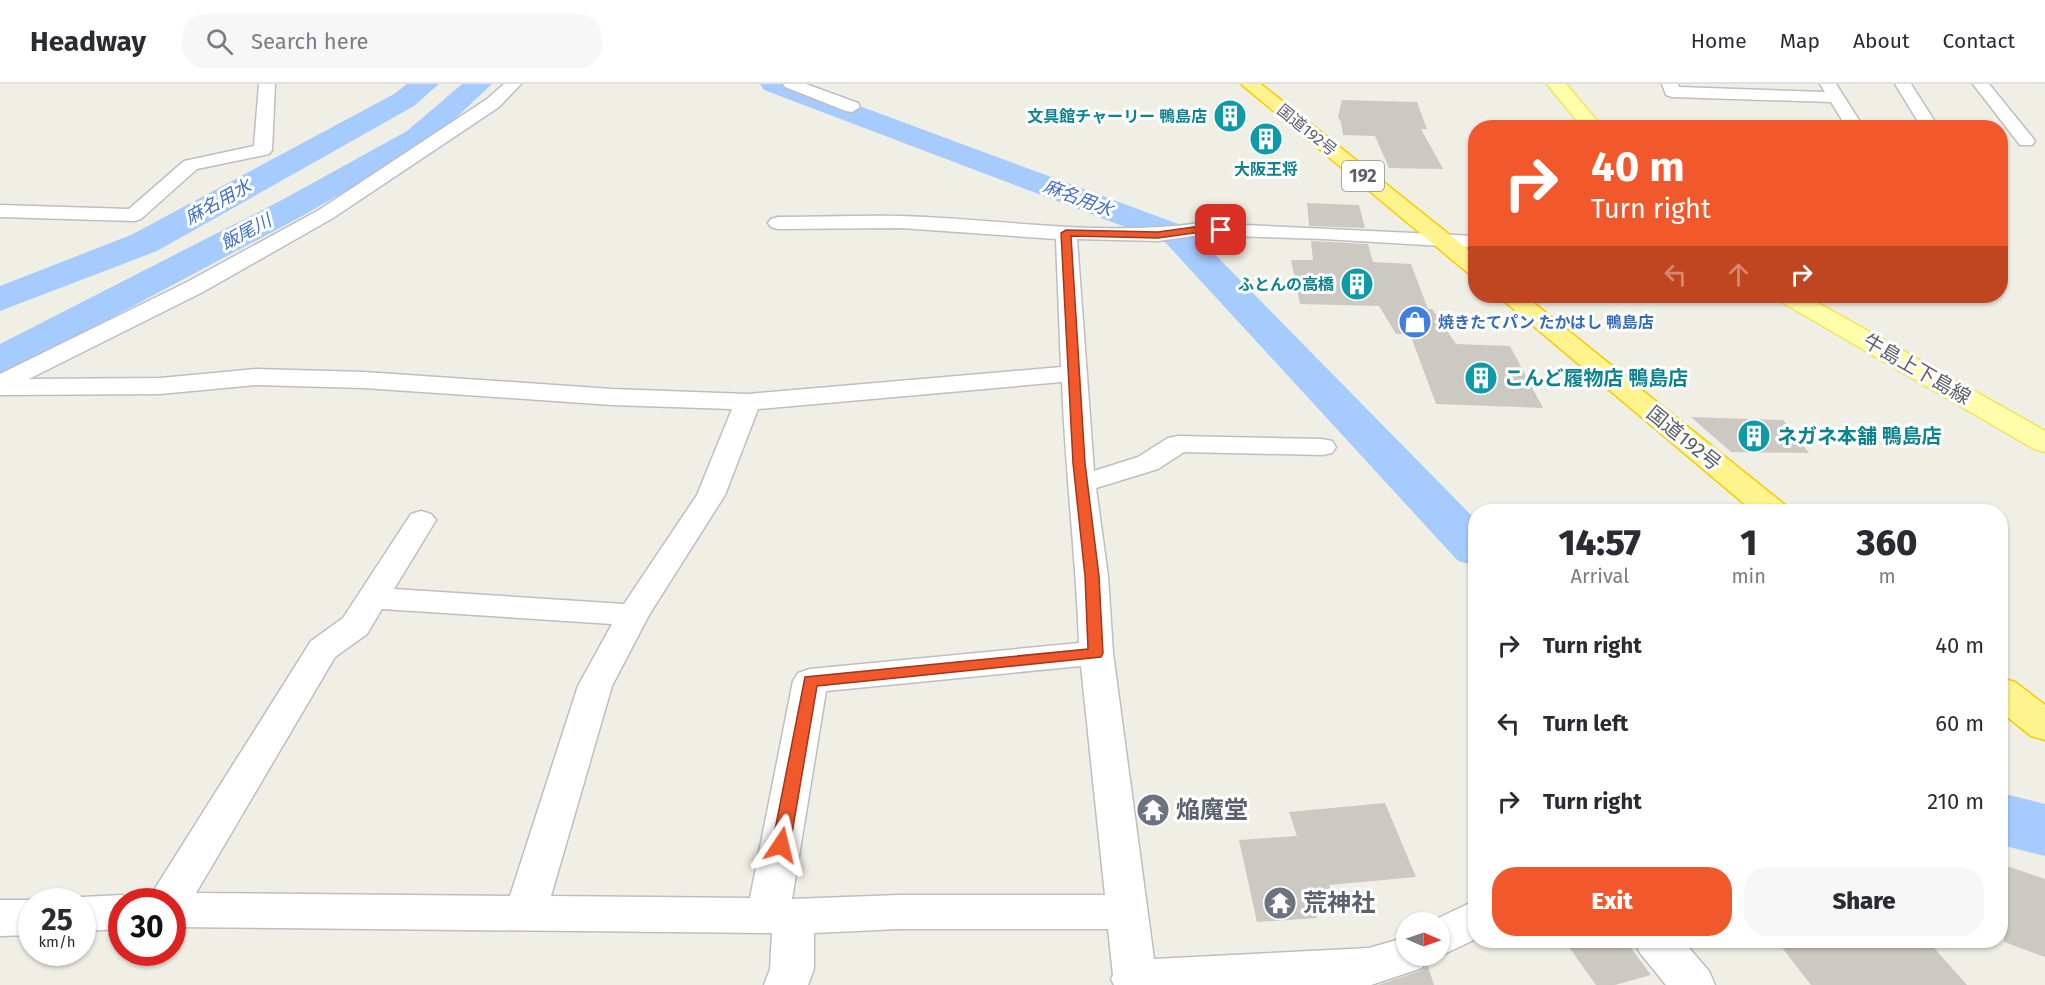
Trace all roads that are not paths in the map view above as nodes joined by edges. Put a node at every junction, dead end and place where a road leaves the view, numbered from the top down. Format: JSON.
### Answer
{"nodes":[{"id":1,"x":267,"y":84,"type":"edge"},
{"id":2,"x":513,"y":84,"type":"edge"},
{"id":3,"x":791,"y":84,"type":"edge"},
{"id":4,"x":1250,"y":84,"type":"edge"},
{"id":5,"x":1556,"y":84,"type":"edge"},
{"id":6,"x":1670,"y":84,"type":"edge"},
{"id":7,"x":1903,"y":84,"type":"edge"},
{"id":8,"x":1981,"y":84,"type":"edge"},
{"id":9,"x":1748,"y":89,"type":"edge"},
{"id":10,"x":1832,"y":91,"type":"edge"},
{"id":11,"x":852,"y":107,"type":"dead end"},
{"id":12,"x":1587,"y":120,"type":"edge"},
{"id":13,"x":1851,"y":120,"type":"edge"},
{"id":14,"x":1926,"y":120,"type":"edge"},
{"id":15,"x":2026,"y":141,"type":"junction"},
{"id":16,"x":2045,"y":141,"type":"edge"},
{"id":17,"x":2008,"y":142,"type":"edge"},
{"id":18,"x":0,"y":211,"type":"edge"},
{"id":19,"x":778,"y":223,"type":"dead end"},
{"id":20,"x":1066,"y":233,"type":"junction"},
{"id":21,"x":1443,"y":242,"type":"junction"},
{"id":22,"x":1468,"y":242,"type":"edge"},
{"id":23,"x":1468,"y":262,"type":"edge"},
{"id":24,"x":1519,"y":303,"type":"edge"},
{"id":25,"x":1801,"y":303,"type":"edge"},
{"id":26,"x":1073,"y":373,"type":"junction"},
{"id":27,"x":0,"y":386,"type":"edge"},
{"id":28,"x":748,"y":402,"type":"junction"},
{"id":29,"x":2045,"y":443,"type":"edge"},
{"id":30,"x":1322,"y":447,"type":"dead end"},
{"id":31,"x":1081,"y":484,"type":"junction"},
{"id":32,"x":1764,"y":504,"type":"edge"},
{"id":33,"x":421,"y":520,"type":"dead end"},
{"id":34,"x":373,"y":598,"type":"junction"},
{"id":35,"x":633,"y":615,"type":"junction"},
{"id":36,"x":1096,"y":653,"type":"junction"},
{"id":37,"x":2008,"y":697,"type":"edge"},
{"id":38,"x":2045,"y":726,"type":"edge"},
{"id":39,"x":178,"y":888,"type":"edge"},
{"id":40,"x":186,"y":910,"type":"edge"},
{"id":41,"x":1127,"y":912,"type":"junction"},
{"id":42,"x":525,"y":913,"type":"junction"},
{"id":43,"x":781,"y":915,"type":"junction"},
{"id":44,"x":18,"y":917,"type":"edge"},
{"id":45,"x":0,"y":918,"type":"edge"},
{"id":46,"x":1468,"y":922,"type":"edge"},
{"id":47,"x":1450,"y":932,"type":"edge"},
{"id":48,"x":1662,"y":948,"type":"edge"},
{"id":49,"x":1396,"y":958,"type":"edge"},
{"id":50,"x":1135,"y":982,"type":"edge"},
{"id":51,"x":786,"y":985,"type":"edge"},
{"id":52,"x":1693,"y":985,"type":"edge"}],
"edges":[{"from":1,"to":18,"type":"street"},
{"from":2,"to":27,"type":"street"},
{"from":3,"to":11,"type":"street"},
{"from":4,"to":21,"type":"highway","name":"国道192号","number":"192"},
{"from":5,"to":12,"type":"main road"},
{"from":6,"to":9,"type":"street"},
{"from":7,"to":14,"type":"street"},
{"from":8,"to":15,"type":"street"},
{"from":9,"to":10,"type":"street"},
{"from":10,"to":13,"type":"street"},
{"from":15,"to":16,"type":"street"},
{"from":15,"to":17,"type":"street"},
{"from":19,"to":20,"type":"street"},
{"from":20,"to":21,"type":"street"},
{"from":20,"to":26,"type":"street"},
{"from":21,"to":22,"type":"street"},
{"from":21,"to":23,"type":"highway","name":"国道192号","number":"192"},
{"from":24,"to":32,"type":"highway","name":"国道192号"},
{"from":25,"to":29,"type":"main road","name":"牛島上下島線"},
{"from":26,"to":28,"type":"street"},
{"from":26,"to":31,"type":"street"},
{"from":27,"to":28,"type":"street"},
{"from":28,"to":35,"type":"street"},
{"from":30,"to":31,"type":"street"},
{"from":31,"to":36,"type":"street"},
{"from":33,"to":34,"type":"street"},
{"from":34,"to":35,"type":"street"},
{"from":34,"to":39,"type":"street"},
{"from":35,"to":42,"type":"street"},
{"from":36,"to":41,"type":"street"},
{"from":36,"to":43,"type":"street"},
{"from":37,"to":38,"type":"highway"},
{"from":40,"to":42,"type":"street"},
{"from":41,"to":43,"type":"street"},
{"from":41,"to":50,"type":"street"},
{"from":42,"to":43,"type":"street"},
{"from":43,"to":51,"type":"street"},
{"from":44,"to":45,"type":"street"},
{"from":46,"to":47,"type":"street"},
{"from":48,"to":52,"type":"street"},
{"from":49,"to":50,"type":"street"}]}
